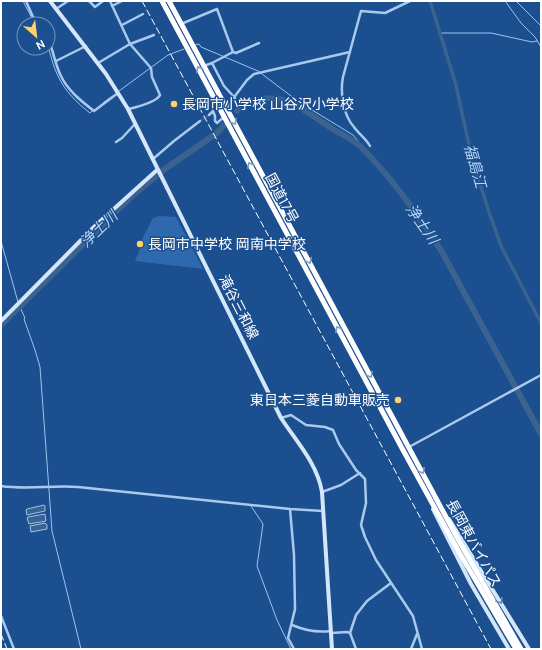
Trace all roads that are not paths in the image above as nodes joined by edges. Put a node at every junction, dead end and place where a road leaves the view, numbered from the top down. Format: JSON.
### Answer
{"nodes":[{"id":1,"x":26,"y":1,"type":"edge"},
{"id":2,"x":50,"y":1,"type":"edge"},
{"id":3,"x":68,"y":1,"type":"edge"},
{"id":4,"x":89,"y":1,"type":"edge"},
{"id":5,"x":104,"y":1,"type":"edge"},
{"id":6,"x":110,"y":1,"type":"edge"},
{"id":7,"x":122,"y":1,"type":"edge"},
{"id":8,"x":162,"y":1,"type":"edge"},
{"id":9,"x":169,"y":1,"type":"edge"},
{"id":10,"x":410,"y":1,"type":"edge"},
{"id":11,"x":112,"y":6,"type":"junction"},
{"id":12,"x":56,"y":9,"type":"junction"},
{"id":13,"x":144,"y":14,"type":"dead end"},
{"id":14,"x":33,"y":16,"type":"edge"},
{"id":15,"x":181,"y":24,"type":"junction"},
{"id":16,"x":122,"y":25,"type":"junction"},
{"id":17,"x":154,"y":35,"type":"dead end"},
{"id":18,"x":259,"y":43,"type":"dead end"},
{"id":19,"x":130,"y":44,"type":"junction"},
{"id":20,"x":86,"y":46,"type":"junction"},
{"id":21,"x":233,"y":52,"type":"junction"},
{"id":22,"x":350,"y":52,"type":"junction"},
{"id":23,"x":54,"y":56,"type":"edge"},
{"id":24,"x":56,"y":61,"type":"junction"},
{"id":25,"x":212,"y":63,"type":"junction"},
{"id":26,"x":98,"y":64,"type":"junction"},
{"id":27,"x":204,"y":66,"type":"junction"},
{"id":28,"x":118,"y":93,"type":"junction"},
{"id":29,"x":235,"y":98,"type":"junction"},
{"id":30,"x":226,"y":108,"type":"junction"},
{"id":31,"x":128,"y":110,"type":"junction"},
{"id":32,"x":209,"y":115,"type":"dead end"},
{"id":33,"x":224,"y":116,"type":"junction"},
{"id":34,"x":200,"y":121,"type":"tunnel mouth"},
{"id":35,"x":135,"y":124,"type":"junction"},
{"id":36,"x":116,"y":142,"type":"dead end"},
{"id":37,"x":370,"y":146,"type":"dead end"},
{"id":38,"x":153,"y":160,"type":"junction"},
{"id":39,"x":157,"y":170,"type":"junction"},
{"id":40,"x":1,"y":321,"type":"edge"},
{"id":41,"x":541,"y":375,"type":"edge"},
{"id":42,"x":281,"y":418,"type":"junction"},
{"id":43,"x":408,"y":447,"type":"junction"},
{"id":44,"x":403,"y":450,"type":"junction"},
{"id":45,"x":360,"y":473,"type":"junction"},
{"id":46,"x":1,"y":486,"type":"edge"},
{"id":47,"x":322,"y":492,"type":"junction"},
{"id":48,"x":427,"y":493,"type":"junction"},
{"id":49,"x":435,"y":496,"type":"junction"},
{"id":50,"x":290,"y":509,"type":"junction"},
{"id":51,"x":323,"y":511,"type":"junction"},
{"id":52,"x":391,"y":583,"type":"junction"},
{"id":53,"x":484,"y":591,"type":"junction"},
{"id":54,"x":1,"y":616,"type":"edge"},
{"id":55,"x":292,"y":624,"type":"junction"},
{"id":56,"x":331,"y":632,"type":"junction"},
{"id":57,"x":350,"y":633,"type":"junction"},
{"id":58,"x":417,"y":634,"type":"junction"},
{"id":59,"x":14,"y":649,"type":"edge"},
{"id":60,"x":294,"y":649,"type":"edge"},
{"id":61,"x":332,"y":649,"type":"edge"},
{"id":62,"x":356,"y":649,"type":"edge"},
{"id":63,"x":411,"y":649,"type":"edge"},
{"id":64,"x":422,"y":649,"type":"edge"},
{"id":65,"x":509,"y":649,"type":"edge"},
{"id":66,"x":516,"y":649,"type":"edge"},
{"id":67,"x":521,"y":649,"type":"edge"},
{"id":68,"x":529,"y":649,"type":"edge"}],
"edges":[{"from":1,"to":14,"type":"street"},
{"from":2,"to":12,"type":"main road","name":"滝谷三和線"},
{"from":3,"to":12,"type":"street"},
{"from":4,"to":5,"type":"street"},
{"from":6,"to":11,"type":"street"},
{"from":7,"to":11,"type":"street"},
{"from":33,"to":8,"type":"highway","name":"国道17号","one_way":true},
{"from":9,"to":15,"type":"highway","name":"国道17号"},
{"from":10,"to":22,"type":"street"},
{"from":11,"to":16,"type":"street"},
{"from":12,"to":20,"type":"main road","name":"滝谷三和線"},
{"from":13,"to":16,"type":"street"},
{"from":15,"to":21,"type":"street"},
{"from":15,"to":27,"type":"highway","name":"国道17号"},
{"from":16,"to":19,"type":"street"},
{"from":17,"to":19,"type":"street"},
{"from":18,"to":21,"type":"street"},
{"from":19,"to":26,"type":"street"},
{"from":19,"to":31,"type":"street"},
{"from":20,"to":24,"type":"street"},
{"from":20,"to":26,"type":"main road","name":"滝谷三和線"},
{"from":21,"to":25,"type":"street"},
{"from":22,"to":29,"type":"street"},
{"from":22,"to":37,"type":"street"},
{"from":23,"to":24,"type":"street"},
{"from":24,"to":28,"type":"street"},
{"from":25,"to":27,"type":"street"},
{"from":25,"to":29,"type":"street"},
{"from":26,"to":28,"type":"main road","name":"滝谷三和線"},
{"from":27,"to":30,"type":"highway","name":"国道17号"},
{"from":28,"to":31,"type":"main road","name":"滝谷三和線"},
{"from":29,"to":30,"type":"street"},
{"from":30,"to":43,"type":"highway","name":"国道17号","one_way":true},
{"from":31,"to":35,"type":"main road","name":"滝谷三和線"},
{"from":32,"to":33,"type":"street"},
{"from":44,"to":33,"type":"highway","name":"国道17号","one_way":true},
{"from":34,"to":38,"type":"street"},
{"from":35,"to":36,"type":"street"},
{"from":35,"to":38,"type":"main road","name":"滝谷三和線"},
{"from":38,"to":39,"type":"main road","name":"滝谷三和線"},
{"from":39,"to":40,"type":"main road"},
{"from":39,"to":42,"type":"main road","name":"滝谷三和線"},
{"from":41,"to":43,"type":"street"},
{"from":42,"to":45,"type":"street"},
{"from":42,"to":47,"type":"main road","name":"滝谷三和線"},
{"from":43,"to":44,"type":"street"},
{"from":43,"to":49,"type":"highway","name":"長岡東バイパス","one_way":true},
{"from":44,"to":48,"type":"highway","name":"長岡東バイパス"},
{"from":45,"to":47,"type":"street"},
{"from":45,"to":52,"type":"street"},
{"from":46,"to":50,"type":"street"},
{"from":47,"to":51,"type":"main road","name":"滝谷三和線"},
{"from":48,"to":53,"type":"highway","name":"長岡東バイパス"},
{"from":48,"to":65,"type":"main road"},
{"from":49,"to":53,"type":"highway","name":"長岡東バイパス"},
{"from":49,"to":68,"type":"main road","one_way":true},
{"from":50,"to":51,"type":"street"},
{"from":50,"to":55,"type":"street"},
{"from":51,"to":56,"type":"main road","name":"滝谷三和線"},
{"from":52,"to":57,"type":"street"},
{"from":52,"to":58,"type":"street"},
{"from":53,"to":66,"type":"highway","name":"長岡東バイパス"},
{"from":53,"to":67,"type":"highway","name":"長岡東バイパス"},
{"from":54,"to":59,"type":"street"},
{"from":55,"to":56,"type":"street"},
{"from":55,"to":60,"type":"street"},
{"from":56,"to":57,"type":"street"},
{"from":56,"to":61,"type":"main road","name":"滝谷三和線"},
{"from":57,"to":62,"type":"street"},
{"from":58,"to":63,"type":"street"},
{"from":58,"to":64,"type":"street"}]}
